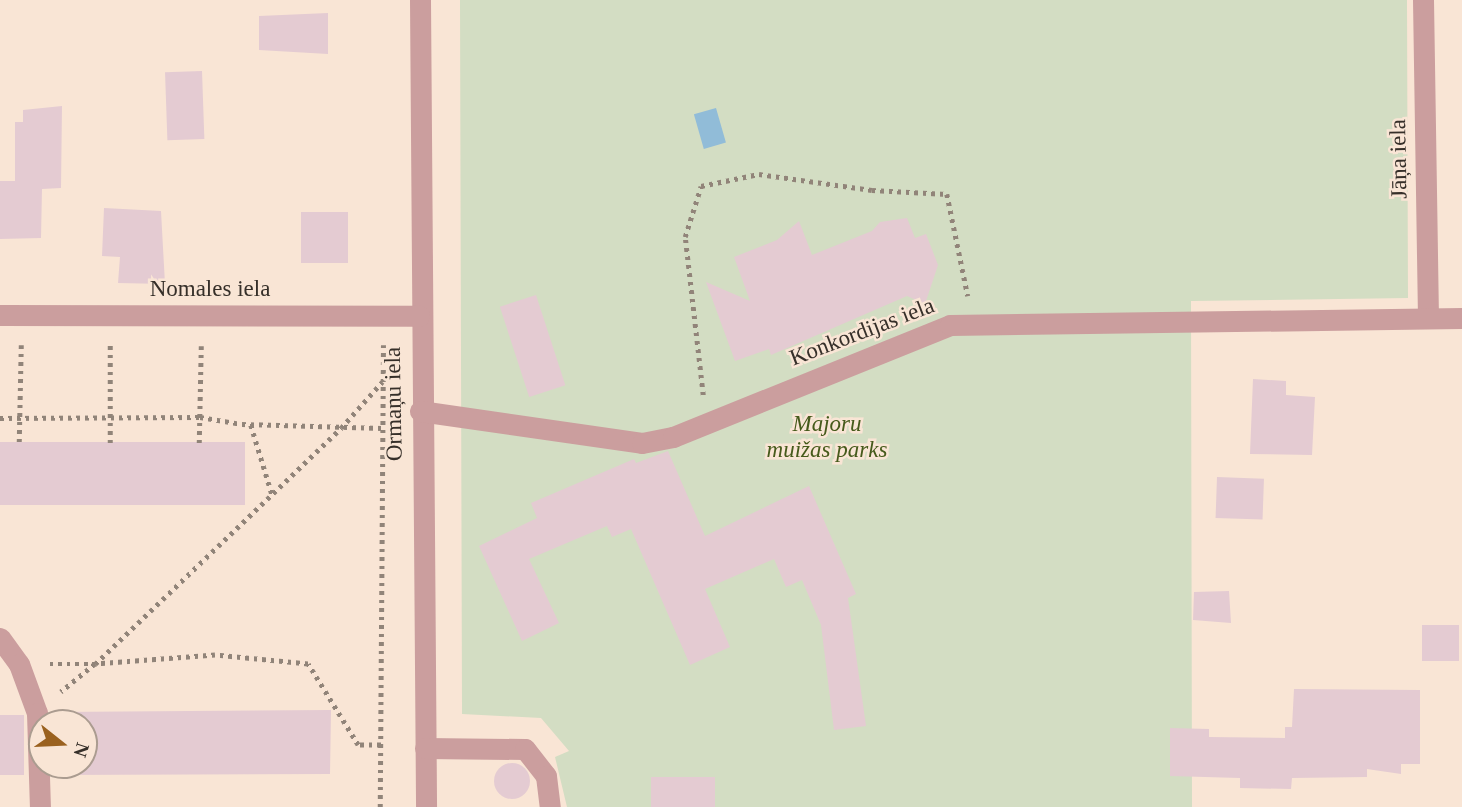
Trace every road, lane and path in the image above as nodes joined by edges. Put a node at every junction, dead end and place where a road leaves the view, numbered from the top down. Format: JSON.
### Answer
{"nodes":[{"id":1,"x":420,"y":0,"type":"edge"},
{"id":2,"x":1423,"y":0,"type":"edge"},
{"id":3,"x":0,"y":315,"type":"edge"},
{"id":4,"x":22,"y":315,"type":"junction"},
{"id":5,"x":110,"y":315,"type":"junction"},
{"id":6,"x":201,"y":316,"type":"junction"},
{"id":7,"x":383,"y":316,"type":"junction"},
{"id":8,"x":419,"y":316,"type":"junction"},
{"id":9,"x":1428,"y":318,"type":"junction"},
{"id":10,"x":1462,"y":318,"type":"edge"},
{"id":11,"x":950,"y":325,"type":"junction"},
{"id":12,"x":382,"y":382,"type":"junction"},
{"id":13,"x":420,"y":411,"type":"junction"},
{"id":14,"x":200,"y":417,"type":"junction"},
{"id":15,"x":0,"y":418,"type":"edge"},
{"id":16,"x":18,"y":418,"type":"junction"},
{"id":17,"x":109,"y":419,"type":"junction"},
{"id":18,"x":706,"y":424,"type":"junction"},
{"id":19,"x":251,"y":425,"type":"junction"},
{"id":20,"x":341,"y":428,"type":"junction"},
{"id":21,"x":382,"y":428,"type":"junction"},
{"id":22,"x":19,"y":442,"type":"dead end"},
{"id":23,"x":110,"y":443,"type":"dead end"},
{"id":24,"x":199,"y":443,"type":"dead end"},
{"id":25,"x":272,"y":495,"type":"junction"},
{"id":26,"x":0,"y":638,"type":"edge"},
{"id":27,"x":381,"y":745,"type":"junction"},
{"id":28,"x":425,"y":748,"type":"junction"},
{"id":29,"x":40,"y":807,"type":"edge"},
{"id":30,"x":380,"y":807,"type":"edge"},
{"id":31,"x":426,"y":807,"type":"edge"},
{"id":32,"x":550,"y":807,"type":"edge"}],
"edges":[{"from":1,"to":8,"type":"street","name":"Ormaņu iela"},
{"from":2,"to":9,"type":"street","name":"Jāņa iela"},
{"from":3,"to":4,"type":"street","name":"Nomales iela"},
{"from":4,"to":5,"type":"street","name":"Nomales iela"},
{"from":4,"to":16,"type":"path"},
{"from":5,"to":6,"type":"street","name":"Nomales iela"},
{"from":5,"to":17,"type":"path"},
{"from":6,"to":7,"type":"street","name":"Nomales iela"},
{"from":6,"to":14,"type":"path"},
{"from":7,"to":8,"type":"street","name":"Nomales iela"},
{"from":7,"to":12,"type":"path"},
{"from":8,"to":13,"type":"street","name":"Ormaņu iela"},
{"from":9,"to":10,"type":"street","name":"Konkordijas iela"},
{"from":9,"to":11,"type":"street","name":"Konkordijas iela"},
{"from":11,"to":18,"type":"street","name":"Konkordijas iela"},
{"from":11,"to":18,"type":"path"},
{"from":12,"to":20,"type":"path"},
{"from":12,"to":21,"type":"path"},
{"from":13,"to":18,"type":"street","name":"Konkordijas iela"},
{"from":13,"to":28,"type":"street","name":"Ormaņu iela"},
{"from":14,"to":17,"type":"path"},
{"from":14,"to":19,"type":"path"},
{"from":14,"to":24,"type":"path"},
{"from":15,"to":16,"type":"path"},
{"from":16,"to":17,"type":"path"},
{"from":16,"to":22,"type":"path"},
{"from":17,"to":23,"type":"path"},
{"from":19,"to":20,"type":"path"},
{"from":19,"to":25,"type":"path"},
{"from":20,"to":21,"type":"path"},
{"from":20,"to":25,"type":"path"},
{"from":21,"to":27,"type":"path"},
{"from":25,"to":27,"type":"path"},
{"from":26,"to":29,"type":"street"},
{"from":27,"to":30,"type":"path"},
{"from":28,"to":31,"type":"street","name":"Ormaņu iela"},
{"from":28,"to":32,"type":"street"}]}
